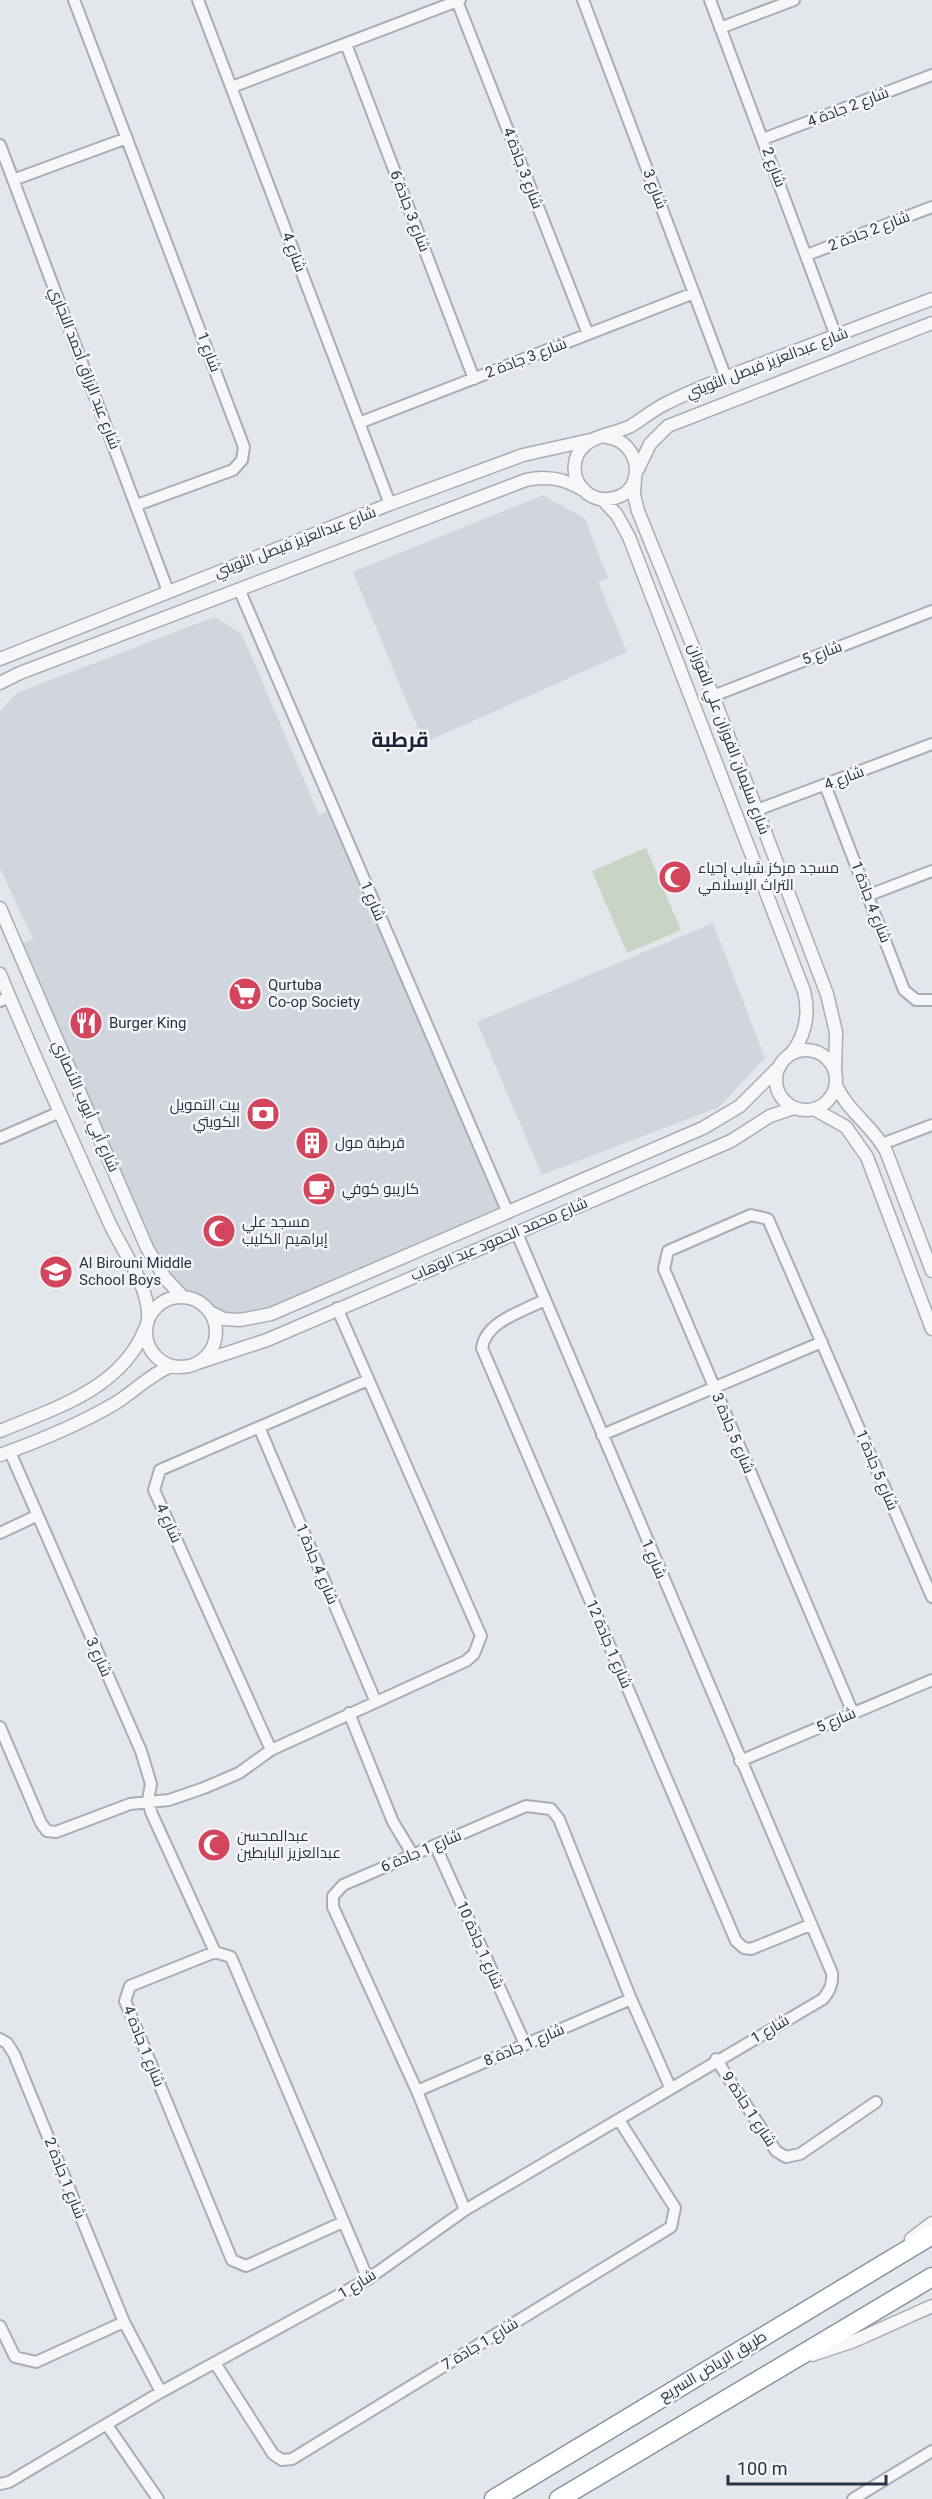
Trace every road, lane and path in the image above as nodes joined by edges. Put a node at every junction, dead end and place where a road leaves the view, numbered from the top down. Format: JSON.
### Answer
{"nodes":[{"id":1,"x":74,"y":0,"type":"edge"},
{"id":2,"x":198,"y":0,"type":"edge"},
{"id":3,"x":583,"y":0,"type":"edge"},
{"id":4,"x":710,"y":0,"type":"edge"},
{"id":5,"x":794,"y":0,"type":"edge"},
{"id":6,"x":458,"y":1,"type":"edge"},
{"id":7,"x":720,"y":28,"type":"junction"},
{"id":8,"x":346,"y":44,"type":"junction"},
{"id":9,"x":932,"y":75,"type":"edge"},
{"id":10,"x":231,"y":87,"type":"junction"},
{"id":11,"x":127,"y":138,"type":"junction"},
{"id":12,"x":763,"y":139,"type":"junction"},
{"id":13,"x":0,"y":145,"type":"edge"},
{"id":14,"x":13,"y":180,"type":"junction"},
{"id":15,"x":932,"y":207,"type":"edge"},
{"id":16,"x":807,"y":255,"type":"junction"},
{"id":17,"x":694,"y":293,"type":"junction"},
{"id":18,"x":932,"y":299,"type":"edge"},
{"id":19,"x":932,"y":323,"type":"edge"},
{"id":20,"x":588,"y":334,"type":"junction"},
{"id":21,"x":836,"y":336,"type":"junction"},
{"id":22,"x":726,"y":378,"type":"junction"},
{"id":23,"x":474,"y":379,"type":"junction"},
{"id":24,"x":359,"y":423,"type":"junction"},
{"id":25,"x":600,"y":438,"type":"junction"},
{"id":26,"x":636,"y":476,"type":"junction"},
{"id":27,"x":585,"y":491,"type":"junction"},
{"id":28,"x":602,"y":499,"type":"junction"},
{"id":29,"x":390,"y":504,"type":"junction"},
{"id":30,"x":137,"y":505,"type":"junction"},
{"id":31,"x":667,"y":580,"type":"junction"},
{"id":32,"x":648,"y":586,"type":"junction"},
{"id":33,"x":239,"y":589,"type":"junction"},
{"id":34,"x":168,"y":591,"type":"junction"},
{"id":35,"x":932,"y":611,"type":"edge"},
{"id":36,"x":0,"y":659,"type":"edge"},
{"id":37,"x":0,"y":683,"type":"edge"},
{"id":38,"x":712,"y":696,"type":"junction"},
{"id":39,"x":932,"y":744,"type":"edge"},
{"id":40,"x":825,"y":785,"type":"junction"},
{"id":41,"x":757,"y":810,"type":"junction"},
{"id":42,"x":932,"y":871,"type":"edge"},
{"id":43,"x":869,"y":895,"type":"junction"},
{"id":44,"x":0,"y":908,"type":"edge"},
{"id":45,"x":0,"y":974,"type":"edge"},
{"id":46,"x":5,"y":999,"type":"edge"},
{"id":47,"x":932,"y":1000,"type":"edge"},
{"id":48,"x":791,"y":1054,"type":"junction"},
{"id":49,"x":780,"y":1066,"type":"junction"},
{"id":50,"x":835,"y":1071,"type":"junction"},
{"id":51,"x":836,"y":1085,"type":"junction"},
{"id":52,"x":794,"y":1107,"type":"junction"},
{"id":53,"x":814,"y":1109,"type":"junction"},
{"id":54,"x":60,"y":1112,"type":"junction"},
{"id":55,"x":932,"y":1125,"type":"edge"},
{"id":56,"x":0,"y":1137,"type":"edge"},
{"id":57,"x":882,"y":1144,"type":"junction"},
{"id":58,"x":508,"y":1213,"type":"junction"},
{"id":59,"x":768,"y":1219,"type":"joint"},
{"id":60,"x":516,"y":1231,"type":"junction"},
{"id":61,"x":932,"y":1271,"type":"edge"},
{"id":62,"x":183,"y":1297,"type":"junction"},
{"id":63,"x":544,"y":1300,"type":"junction"},
{"id":64,"x":337,"y":1308,"type":"junction"},
{"id":65,"x":210,"y":1312,"type":"junction"},
{"id":66,"x":147,"y":1322,"type":"junction"},
{"id":67,"x":932,"y":1329,"type":"edge"},
{"id":68,"x":822,"y":1342,"type":"junction"},
{"id":69,"x":200,"y":1362,"type":"junction"},
{"id":70,"x":171,"y":1366,"type":"junction"},
{"id":71,"x":368,"y":1380,"type":"junction"},
{"id":72,"x":714,"y":1387,"type":"junction"},
{"id":73,"x":259,"y":1427,"type":"junction"},
{"id":74,"x":0,"y":1431,"type":"edge"},
{"id":75,"x":602,"y":1435,"type":"junction"},
{"id":76,"x":5,"y":1454,"type":"edge"},
{"id":77,"x":36,"y":1516,"type":"junction"},
{"id":78,"x":0,"y":1533,"type":"edge"},
{"id":79,"x":932,"y":1597,"type":"edge"},
{"id":80,"x":932,"y":1680,"type":"edge"},
{"id":81,"x":375,"y":1700,"type":"junction"},
{"id":82,"x":349,"y":1713,"type":"junction"},
{"id":83,"x":853,"y":1713,"type":"junction"},
{"id":84,"x":0,"y":1727,"type":"edge"},
{"id":85,"x":272,"y":1750,"type":"junction"},
{"id":86,"x":740,"y":1761,"type":"junction"},
{"id":87,"x":148,"y":1800,"type":"junction"},
{"id":88,"x":435,"y":1845,"type":"junction"},
{"id":89,"x":413,"y":1855,"type":"junction"},
{"id":90,"x":810,"y":1925,"type":"junction"},
{"id":91,"x":215,"y":1952,"type":"junction"},
{"id":92,"x":631,"y":1999,"type":"junction"},
{"id":93,"x":0,"y":2039,"type":"edge"},
{"id":94,"x":525,"y":2044,"type":"junction"},
{"id":95,"x":716,"y":2060,"type":"junction"},
{"id":96,"x":670,"y":2087,"type":"junction"},
{"id":97,"x":417,"y":2091,"type":"junction"},
{"id":98,"x":876,"y":2102,"type":"dead end"},
{"id":99,"x":619,"y":2120,"type":"junction"},
{"id":100,"x":465,"y":2210,"type":"junction"},
{"id":101,"x":344,"y":2222,"type":"junction"},
{"id":102,"x":932,"y":2223,"type":"edge"},
{"id":103,"x":932,"y":2235,"type":"edge"},
{"id":104,"x":862,"y":2276,"type":"junction"},
{"id":105,"x":932,"y":2277,"type":"edge"},
{"id":106,"x":368,"y":2279,"type":"junction"},
{"id":107,"x":932,"y":2306,"type":"edge"},
{"id":108,"x":124,"y":2322,"type":"junction"},
{"id":109,"x":0,"y":2326,"type":"edge"},
{"id":110,"x":785,"y":2363,"type":"junction"},
{"id":111,"x":215,"y":2364,"type":"junction"},
{"id":112,"x":161,"y":2392,"type":"junction"},
{"id":113,"x":107,"y":2425,"type":"junction"},
{"id":114,"x":932,"y":2451,"type":"edge"},
{"id":115,"x":0,"y":2484,"type":"edge"},
{"id":116,"x":158,"y":2499,"type":"edge"},
{"id":117,"x":494,"y":2499,"type":"edge"},
{"id":118,"x":559,"y":2499,"type":"edge"},
{"id":119,"x":853,"y":2499,"type":"edge"}],
"edges":[{"from":1,"to":11,"type":"street","name":"شارع 1"},
{"from":2,"to":10,"type":"street","name":"شارع 4"},
{"from":3,"to":17,"type":"street","name":"شارع 3"},
{"from":4,"to":7,"type":"street","name":"شارع 2"},
{"from":5,"to":7,"type":"street"},
{"from":6,"to":8,"type":"street"},
{"from":6,"to":20,"type":"street","name":"شارع 3 جادة 4"},
{"from":7,"to":12,"type":"street","name":"شارع 2"},
{"from":8,"to":10,"type":"street"},
{"from":8,"to":23,"type":"street","name":"شارع 3 جادة 6"},
{"from":9,"to":12,"type":"street","name":"شارع 2 جادة 4"},
{"from":10,"to":24,"type":"street","name":"شارع 4"},
{"from":11,"to":14,"type":"street"},
{"from":11,"to":30,"type":"street","name":"شارع 1"},
{"from":12,"to":16,"type":"street","name":"شارع 2"},
{"from":13,"to":14,"type":"street","name":"شارع عبد الرزاق أحمد النجاري"},
{"from":14,"to":30,"type":"street","name":"شارع عبد الرزاق أحمد النجاري"},
{"from":15,"to":16,"type":"street","name":"شارع 2 جادة 2"},
{"from":16,"to":21,"type":"street","name":"شارع 2"},
{"from":17,"to":20,"type":"street","name":"شارع 3 جادة 2"},
{"from":17,"to":22,"type":"street","name":"شارع 3"},
{"from":18,"to":21,"type":"street","name":"شارع عبدالعزيز فيصل الثويني"},
{"from":19,"to":26,"type":"street","name":"شارع عبدالعزيز فيصل الثويني"},
{"from":20,"to":23,"type":"street","name":"شارع 3 جادة 2"},
{"from":21,"to":22,"type":"street","name":"شارع عبدالعزيز فيصل الثويني"},
{"from":22,"to":25,"type":"street","name":"شارع عبدالعزيز فيصل الثويني"},
{"from":23,"to":24,"type":"street","name":"شارع 3 جادة 2"},
{"from":24,"to":29,"type":"street","name":"شارع 4"},
{"from":25,"to":26,"type":"street"},
{"from":25,"to":27,"type":"street"},
{"from":25,"to":29,"type":"street","name":"شارع عبدالعزيز فيصل الثويني"},
{"from":26,"to":28,"type":"street"},
{"from":26,"to":31,"type":"street","name":"شارع سليمان الفوزان علي الفوزان"},
{"from":27,"to":28,"type":"street"},
{"from":27,"to":33,"type":"street","name":"شارع عبدالعزيز فيصل الثويني"},
{"from":28,"to":32,"type":"street","name":"شارع سليمان الفوزان علي الفوزان"},
{"from":29,"to":34,"type":"street","name":"شارع عبدالعزيز فيصل الثويني"},
{"from":30,"to":34,"type":"street","name":"شارع عبد الرزاق أحمد النجاري"},
{"from":31,"to":32,"type":"street"},
{"from":31,"to":38,"type":"street","name":"شارع سليمان الفوزان علي الفوزان"},
{"from":32,"to":48,"type":"street","name":"شارع سليمان الفوزان علي الفوزان"},
{"from":33,"to":37,"type":"street","name":"شارع عبدالعزيز فيصل الثويني"},
{"from":33,"to":58,"type":"street","name":"شارع 1"},
{"from":34,"to":36,"type":"street","name":"شارع عبدالعزيز فيصل الثويني"},
{"from":35,"to":38,"type":"street","name":"شارع 5"},
{"from":38,"to":41,"type":"street","name":"شارع سليمان الفوزان علي الفوزان"},
{"from":39,"to":40,"type":"street","name":"شارع 4"},
{"from":40,"to":41,"type":"street","name":"شارع 4"},
{"from":40,"to":43,"type":"street","name":"شارع 4 جادة 1"},
{"from":41,"to":50,"type":"street","name":"شارع سليمان الفوزان علي الفوزان"},
{"from":42,"to":43,"type":"street"},
{"from":43,"to":47,"type":"street","name":"شارع 4 جادة 1"},
{"from":44,"to":62,"type":"street","name":"شارع أبي أيوب الأنصاري"},
{"from":45,"to":46,"type":"street","name":"شارع أبي أيوب الأنصاري"},
{"from":46,"to":54,"type":"street","name":"شارع أبي أيوب الأنصاري"},
{"from":48,"to":49,"type":"street"},
{"from":48,"to":50,"type":"street"},
{"from":49,"to":52,"type":"street"},
{"from":49,"to":58,"type":"street","name":"شارع محمد الحمود عبد الوهاب"},
{"from":50,"to":51,"type":"street"},
{"from":51,"to":53,"type":"street"},
{"from":51,"to":57,"type":"street"},
{"from":52,"to":53,"type":"street"},
{"from":52,"to":60,"type":"street","name":"شارع محمد الحمود عبد الوهاب"},
{"from":53,"to":67,"type":"street"},
{"from":54,"to":56,"type":"street"},
{"from":54,"to":66,"type":"street","name":"شارع أبي أيوب الأنصاري"},
{"from":55,"to":57,"type":"street"},
{"from":57,"to":61,"type":"street"},
{"from":58,"to":65,"type":"street","name":"شارع محمد الحمود عبد الوهاب"},
{"from":59,"to":68,"type":"street","name":"شارع 5 جادة 1"},
{"from":59,"to":72,"type":"street","name":"شارع 5 جادة 3"},
{"from":60,"to":63,"type":"street","name":"شارع 1"},
{"from":60,"to":64,"type":"street","name":"شارع محمد الحمود عبد الوهاب"},
{"from":62,"to":65,"type":"street"},
{"from":62,"to":66,"type":"street"},
{"from":63,"to":75,"type":"street","name":"شارع 1"},
{"from":63,"to":90,"type":"street","name":"شارع 1 جادة 12"},
{"from":64,"to":69,"type":"street","name":"شارع محمد الحمود عبد الوهاب"},
{"from":64,"to":71,"type":"street"},
{"from":65,"to":69,"type":"street"},
{"from":66,"to":70,"type":"street"},
{"from":66,"to":74,"type":"street"},
{"from":68,"to":72,"type":"street"},
{"from":68,"to":79,"type":"street","name":"شارع 5 جادة 1"},
{"from":69,"to":70,"type":"street"},
{"from":70,"to":76,"type":"street"},
{"from":71,"to":73,"type":"street","name":"شارع 4"},
{"from":71,"to":81,"type":"street"},
{"from":72,"to":75,"type":"street"},
{"from":72,"to":83,"type":"street","name":"شارع 5 جادة 3"},
{"from":73,"to":81,"type":"street","name":"شارع 4 جادة 1"},
{"from":73,"to":85,"type":"street","name":"شارع 4"},
{"from":75,"to":86,"type":"street","name":"شارع 1"},
{"from":76,"to":77,"type":"street","name":"شارع 3"},
{"from":77,"to":78,"type":"street"},
{"from":77,"to":87,"type":"street","name":"شارع 3"},
{"from":80,"to":83,"type":"street","name":"شارع 5"},
{"from":81,"to":82,"type":"street"},
{"from":82,"to":85,"type":"street"},
{"from":82,"to":89,"type":"street"},
{"from":83,"to":86,"type":"street","name":"شارع 5"},
{"from":84,"to":87,"type":"street"},
{"from":85,"to":87,"type":"street"},
{"from":86,"to":90,"type":"street","name":"شارع 1"},
{"from":87,"to":91,"type":"street","name":"شارع 3"},
{"from":88,"to":89,"type":"street","name":"شارع 1 جادة 6"},
{"from":88,"to":92,"type":"street","name":"شارع 1 جادة 6"},
{"from":88,"to":94,"type":"street","name":"شارع 1 جادة 10"},
{"from":89,"to":97,"type":"street","name":"شارع 1 جادة 6"},
{"from":90,"to":95,"type":"street","name":"شارع 1"},
{"from":91,"to":101,"type":"street"},
{"from":91,"to":101,"type":"street","name":"شارع 1 جادة 4"},
{"from":92,"to":94,"type":"street","name":"شارع 1 جادة 8"},
{"from":92,"to":96,"type":"street","name":"شارع 1 جادة 6"},
{"from":93,"to":108,"type":"street","name":"شارع 1 جادة 2"},
{"from":94,"to":97,"type":"street","name":"شارع 1 جادة 8"},
{"from":95,"to":96,"type":"street","name":"شارع 1"},
{"from":95,"to":98,"type":"street","name":"شارع 1 جادة 9"},
{"from":96,"to":99,"type":"street","name":"شارع 1"},
{"from":97,"to":100,"type":"street","name":"شارع 1 جادة 6"},
{"from":99,"to":100,"type":"street","name":"شارع 1"},
{"from":99,"to":111,"type":"street","name":"شارع 1 جادة 7"},
{"from":100,"to":106,"type":"street","name":"شارع 1"},
{"from":101,"to":106,"type":"street"},
{"from":102,"to":104,"type":"street"},
{"from":103,"to":104,"type":"highway","name":"طريق الرياض السريع"},
{"from":104,"to":117,"type":"highway","name":"طريق الرياض السريع"},
{"from":105,"to":110,"type":"highway"},
{"from":106,"to":111,"type":"street","name":"شارع 1"},
{"from":107,"to":110,"type":"street"},
{"from":108,"to":109,"type":"street"},
{"from":108,"to":112,"type":"street","name":"شارع 1 جادة 2"},
{"from":110,"to":118,"type":"highway"},
{"from":111,"to":112,"type":"street","name":"شارع 1"},
{"from":112,"to":113,"type":"street","name":"شارع 1"},
{"from":113,"to":115,"type":"street","name":"شارع 1"},
{"from":113,"to":116,"type":"street"},
{"from":114,"to":119,"type":"street"}]}
